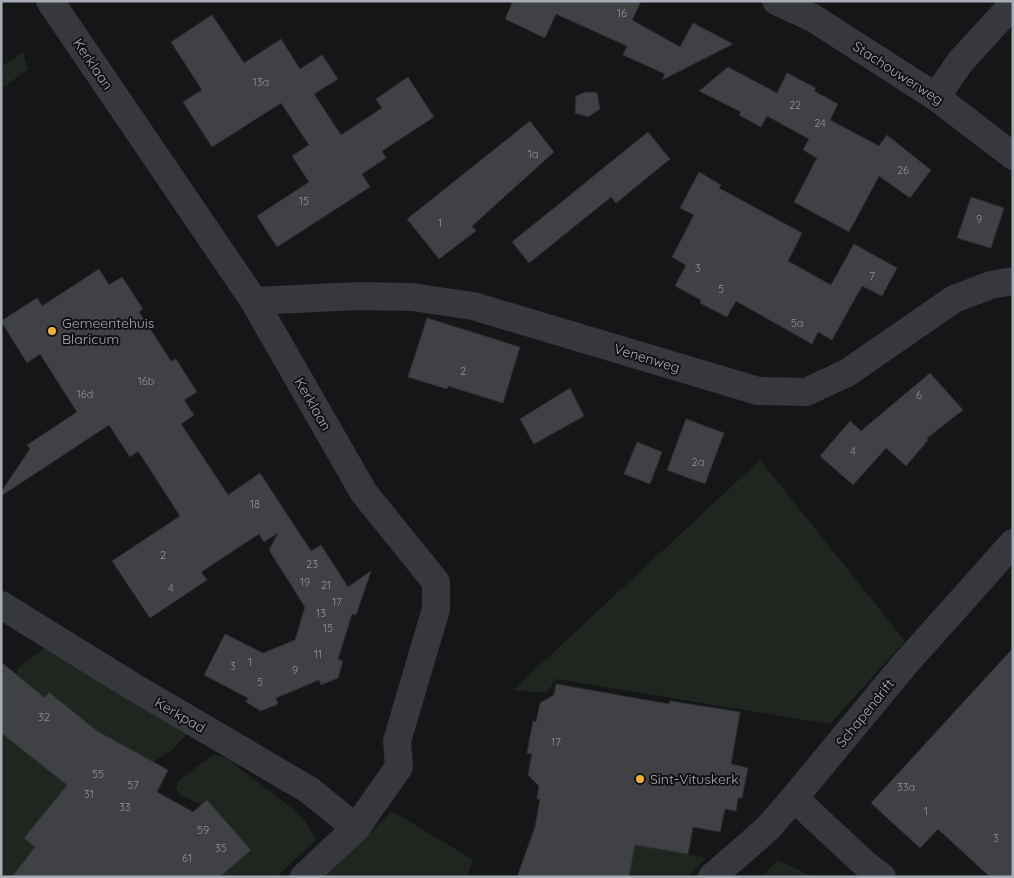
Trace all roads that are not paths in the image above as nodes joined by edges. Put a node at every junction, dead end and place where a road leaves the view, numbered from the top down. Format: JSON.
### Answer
{"nodes":[{"id":1,"x":50,"y":1,"type":"edge"},
{"id":2,"x":776,"y":1,"type":"edge"},
{"id":3,"x":1013,"y":4,"type":"edge"},
{"id":4,"x":936,"y":97,"type":"junction"},
{"id":5,"x":1013,"y":156,"type":"edge"},
{"id":6,"x":1013,"y":281,"type":"edge"},
{"id":7,"x":254,"y":301,"type":"junction"},
{"id":8,"x":1013,"y":543,"type":"edge"},
{"id":9,"x":1,"y":605,"type":"edge"},
{"id":10,"x":794,"y":798,"type":"junction"},
{"id":11,"x":356,"y":828,"type":"junction"},
{"id":12,"x":304,"y":877,"type":"edge"},
{"id":13,"x":712,"y":877,"type":"edge"},
{"id":14,"x":882,"y":877,"type":"edge"}],
"edges":[{"from":1,"to":7,"type":"street","name":"Kerklaan"},
{"from":2,"to":4,"type":"street","name":"Stachouwerweg"},
{"from":3,"to":4,"type":"street"},
{"from":4,"to":5,"type":"street","name":"Stachouwerweg"},
{"from":6,"to":7,"type":"street","name":"Venenweg"},
{"from":7,"to":11,"type":"street","name":"Kerklaan"},
{"from":8,"to":10,"type":"street","name":"Schapendrift"},
{"from":9,"to":11,"type":"street","name":"Kerkpad"},
{"from":10,"to":13,"type":"street","name":"Schapendrift"},
{"from":10,"to":14,"type":"street"},
{"from":11,"to":12,"type":"street","name":"Kerklaan"}]}
